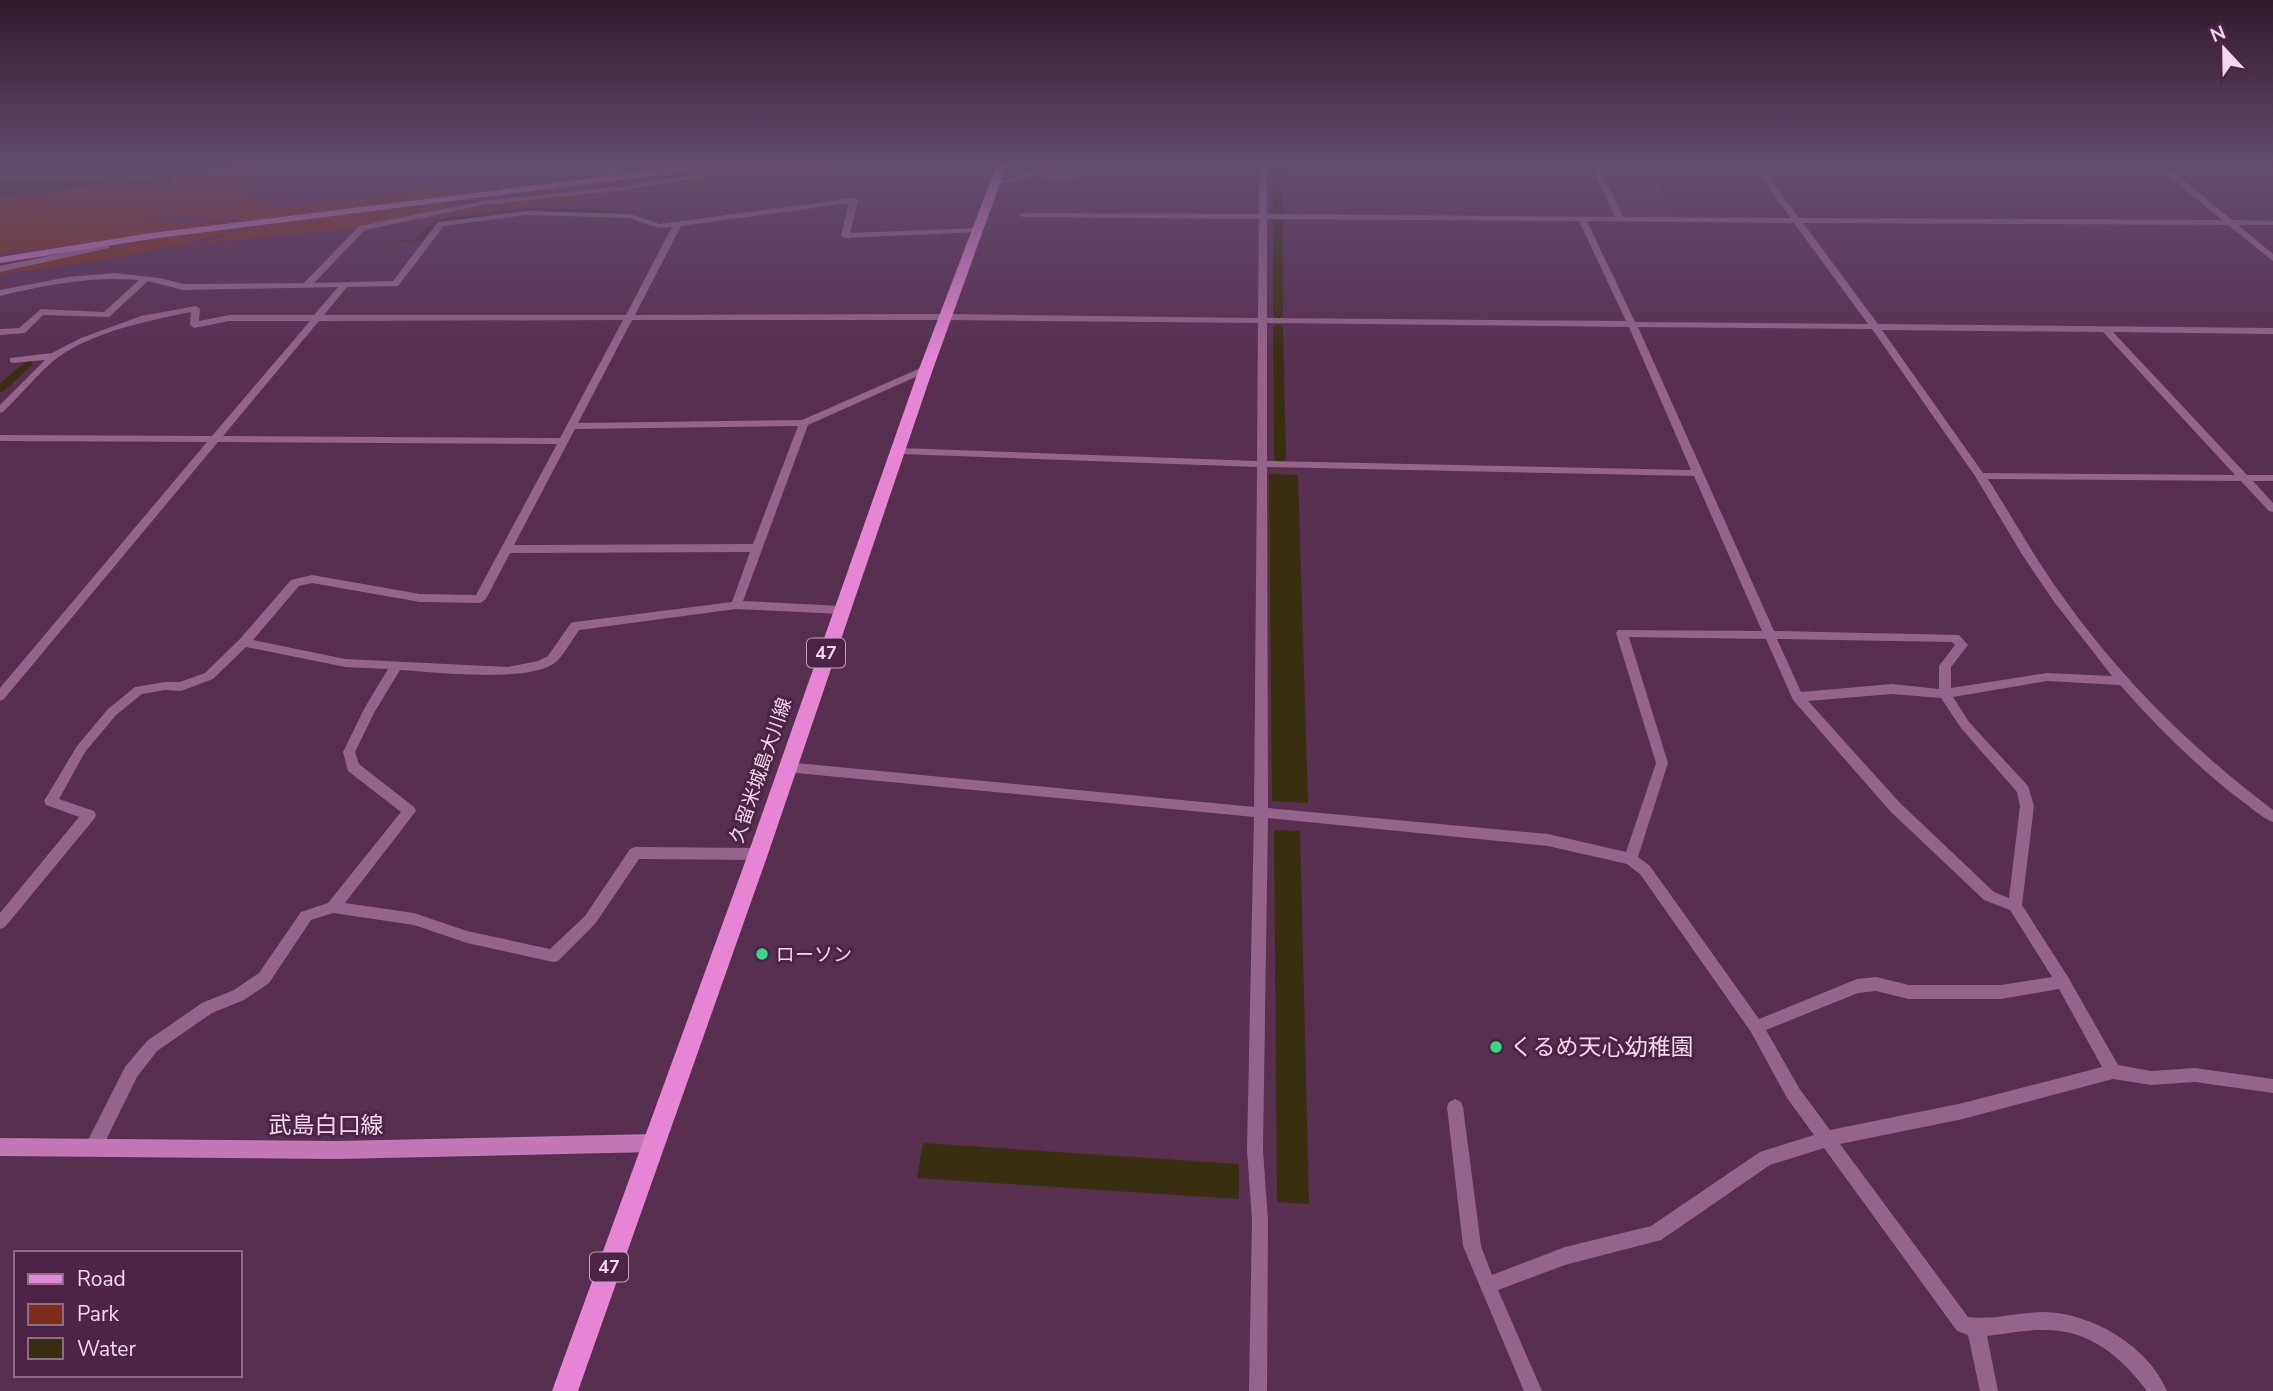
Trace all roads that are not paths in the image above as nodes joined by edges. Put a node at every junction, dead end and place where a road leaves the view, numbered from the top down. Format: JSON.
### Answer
{"nodes":[{"id":1,"x":212,"y":229,"type":"edge"},
{"id":2,"x":361,"y":229,"type":"edge"},
{"id":3,"x":438,"y":229,"type":"edge"},
{"id":4,"x":675,"y":229,"type":"edge"},
{"id":5,"x":847,"y":229,"type":"edge"},
{"id":6,"x":1263,"y":229,"type":"edge"},
{"id":7,"x":1587,"y":229,"type":"edge"},
{"id":8,"x":1802,"y":229,"type":"edge"},
{"id":9,"x":2237,"y":229,"type":"edge"},
{"id":10,"x":979,"y":230,"type":"joint"},
{"id":11,"x":106,"y":246,"type":"junction"},
{"id":12,"x":2273,"y":258,"type":"edge"},
{"id":13,"x":0,"y":260,"type":"edge"},
{"id":14,"x":0,"y":269,"type":"edge"},
{"id":15,"x":145,"y":279,"type":"junction"},
{"id":16,"x":345,"y":284,"type":"junction"},
{"id":17,"x":307,"y":285,"type":"junction"},
{"id":18,"x":0,"y":293,"type":"edge"},
{"id":19,"x":629,"y":315,"type":"junction"},
{"id":20,"x":317,"y":317,"type":"junction"},
{"id":21,"x":947,"y":317,"type":"junction"},
{"id":22,"x":1263,"y":322,"type":"junction"},
{"id":23,"x":1633,"y":326,"type":"junction"},
{"id":24,"x":1873,"y":328,"type":"junction"},
{"id":25,"x":2105,"y":329,"type":"junction"},
{"id":26,"x":2273,"y":331,"type":"edge"},
{"id":27,"x":0,"y":332,"type":"edge"},
{"id":28,"x":54,"y":356,"type":"junction"},
{"id":29,"x":13,"y":360,"type":"dead end"},
{"id":30,"x":926,"y":369,"type":"junction"},
{"id":31,"x":0,"y":411,"type":"edge"},
{"id":32,"x":804,"y":423,"type":"junction"},
{"id":33,"x":571,"y":426,"type":"junction"},
{"id":34,"x":0,"y":438,"type":"edge"},
{"id":35,"x":215,"y":439,"type":"junction"},
{"id":36,"x":565,"y":441,"type":"junction"},
{"id":37,"x":900,"y":451,"type":"junction"},
{"id":38,"x":1262,"y":464,"type":"junction"},
{"id":39,"x":1698,"y":473,"type":"junction"},
{"id":40,"x":1980,"y":476,"type":"junction"},
{"id":41,"x":2243,"y":478,"type":"junction"},
{"id":42,"x":2273,"y":478,"type":"edge"},
{"id":43,"x":2273,"y":509,"type":"edge"},
{"id":44,"x":757,"y":548,"type":"junction"},
{"id":45,"x":508,"y":549,"type":"junction"},
{"id":46,"x":736,"y":605,"type":"junction"},
{"id":47,"x":842,"y":610,"type":"junction"},
{"id":48,"x":1768,"y":635,"type":"junction"},
{"id":49,"x":244,"y":642,"type":"junction"},
{"id":50,"x":396,"y":667,"type":"junction"},
{"id":51,"x":2122,"y":681,"type":"junction"},
{"id":52,"x":1945,"y":694,"type":"junction"},
{"id":53,"x":0,"y":696,"type":"edge"},
{"id":54,"x":1797,"y":697,"type":"junction"},
{"id":55,"x":786,"y":767,"type":"junction"},
{"id":56,"x":1261,"y":812,"type":"junction"},
{"id":57,"x":2273,"y":817,"type":"edge"},
{"id":58,"x":758,"y":854,"type":"junction"},
{"id":59,"x":1631,"y":859,"type":"junction"},
{"id":60,"x":2015,"y":906,"type":"junction"},
{"id":61,"x":333,"y":907,"type":"junction"},
{"id":62,"x":0,"y":923,"type":"edge"},
{"id":63,"x":2063,"y":982,"type":"junction"},
{"id":64,"x":1756,"y":1027,"type":"junction"},
{"id":65,"x":2113,"y":1072,"type":"junction"},
{"id":66,"x":2273,"y":1086,"type":"edge"},
{"id":67,"x":1455,"y":1107,"type":"dead end"},
{"id":68,"x":1827,"y":1139,"type":"junction"},
{"id":69,"x":653,"y":1143,"type":"junction"},
{"id":70,"x":94,"y":1146,"type":"junction"},
{"id":71,"x":0,"y":1147,"type":"edge"},
{"id":72,"x":1487,"y":1285,"type":"junction"},
{"id":73,"x":1976,"y":1328,"type":"junction"},
{"id":74,"x":565,"y":1391,"type":"edge"},
{"id":75,"x":1258,"y":1391,"type":"edge"},
{"id":76,"x":1533,"y":1391,"type":"edge"},
{"id":77,"x":1989,"y":1391,"type":"edge"},
{"id":78,"x":2158,"y":1391,"type":"edge"}],
"edges":[{"from":1,"to":11,"type":"main road"},
{"from":2,"to":17,"type":"street"},
{"from":3,"to":16,"type":"street"},
{"from":4,"to":19,"type":"street"},
{"from":5,"to":10,"type":"street"},
{"from":6,"to":22,"type":"street"},
{"from":7,"to":23,"type":"street"},
{"from":8,"to":24,"type":"street"},
{"from":9,"to":12,"type":"street"},
{"from":10,"to":21,"type":"main road","name":"久留米城島大川線","number":"47"},
{"from":11,"to":13,"type":"main road"},
{"from":11,"to":14,"type":"street"},
{"from":15,"to":17,"type":"street"},
{"from":15,"to":18,"type":"street"},
{"from":15,"to":27,"type":"street"},
{"from":16,"to":17,"type":"street"},
{"from":16,"to":20,"type":"street"},
{"from":19,"to":20,"type":"street"},
{"from":19,"to":21,"type":"street"},
{"from":19,"to":33,"type":"street"},
{"from":20,"to":28,"type":"street"},
{"from":20,"to":35,"type":"street"},
{"from":21,"to":22,"type":"street"},
{"from":21,"to":30,"type":"main road","name":"久留米城島大川線","number":"47"},
{"from":22,"to":23,"type":"street"},
{"from":22,"to":38,"type":"street"},
{"from":23,"to":24,"type":"street"},
{"from":23,"to":39,"type":"street"},
{"from":24,"to":25,"type":"street"},
{"from":24,"to":40,"type":"street"},
{"from":25,"to":26,"type":"street"},
{"from":25,"to":41,"type":"street"},
{"from":28,"to":29,"type":"street"},
{"from":28,"to":31,"type":"street"},
{"from":30,"to":32,"type":"street"},
{"from":30,"to":37,"type":"main road","name":"久留米城島大川線","number":"47"},
{"from":32,"to":33,"type":"street"},
{"from":32,"to":44,"type":"street"},
{"from":33,"to":36,"type":"street"},
{"from":34,"to":35,"type":"street"},
{"from":35,"to":36,"type":"street"},
{"from":35,"to":53,"type":"street"},
{"from":36,"to":45,"type":"street"},
{"from":37,"to":38,"type":"street"},
{"from":37,"to":47,"type":"main road","name":"久留米城島大川線","number":"47"},
{"from":38,"to":39,"type":"street"},
{"from":38,"to":56,"type":"street"},
{"from":39,"to":48,"type":"street"},
{"from":40,"to":41,"type":"street"},
{"from":40,"to":51,"type":"street"},
{"from":41,"to":42,"type":"street"},
{"from":41,"to":43,"type":"street"},
{"from":44,"to":45,"type":"street"},
{"from":44,"to":46,"type":"street"},
{"from":45,"to":49,"type":"street"},
{"from":46,"to":47,"type":"street"},
{"from":46,"to":50,"type":"street"},
{"from":47,"to":55,"type":"main road","name":"久留米城島大川線","number":"47"},
{"from":48,"to":52,"type":"street"},
{"from":48,"to":54,"type":"street"},
{"from":48,"to":59,"type":"street"},
{"from":49,"to":50,"type":"street"},
{"from":49,"to":62,"type":"street"},
{"from":50,"to":61,"type":"street"},
{"from":51,"to":52,"type":"street"},
{"from":51,"to":57,"type":"street"},
{"from":52,"to":54,"type":"street"},
{"from":52,"to":60,"type":"street"},
{"from":54,"to":60,"type":"street"},
{"from":55,"to":56,"type":"street"},
{"from":55,"to":58,"type":"main road","name":"久留米城島大川線","number":"47"},
{"from":56,"to":59,"type":"street"},
{"from":56,"to":75,"type":"street"},
{"from":58,"to":61,"type":"street"},
{"from":58,"to":69,"type":"main road","name":"久留米城島大川線","number":"47"},
{"from":59,"to":64,"type":"street"},
{"from":60,"to":63,"type":"street"},
{"from":61,"to":70,"type":"street"},
{"from":63,"to":64,"type":"street"},
{"from":63,"to":65,"type":"street"},
{"from":64,"to":68,"type":"street"},
{"from":65,"to":66,"type":"street"},
{"from":65,"to":68,"type":"street"},
{"from":67,"to":72,"type":"street"},
{"from":68,"to":72,"type":"street"},
{"from":68,"to":73,"type":"street"},
{"from":69,"to":70,"type":"main road","name":"武島白口線"},
{"from":69,"to":74,"type":"main road","name":"久留米城島大川線","number":"47"},
{"from":70,"to":71,"type":"main road","name":"武島白口線"},
{"from":72,"to":76,"type":"street"},
{"from":73,"to":77,"type":"street"},
{"from":73,"to":78,"type":"street"}]}
